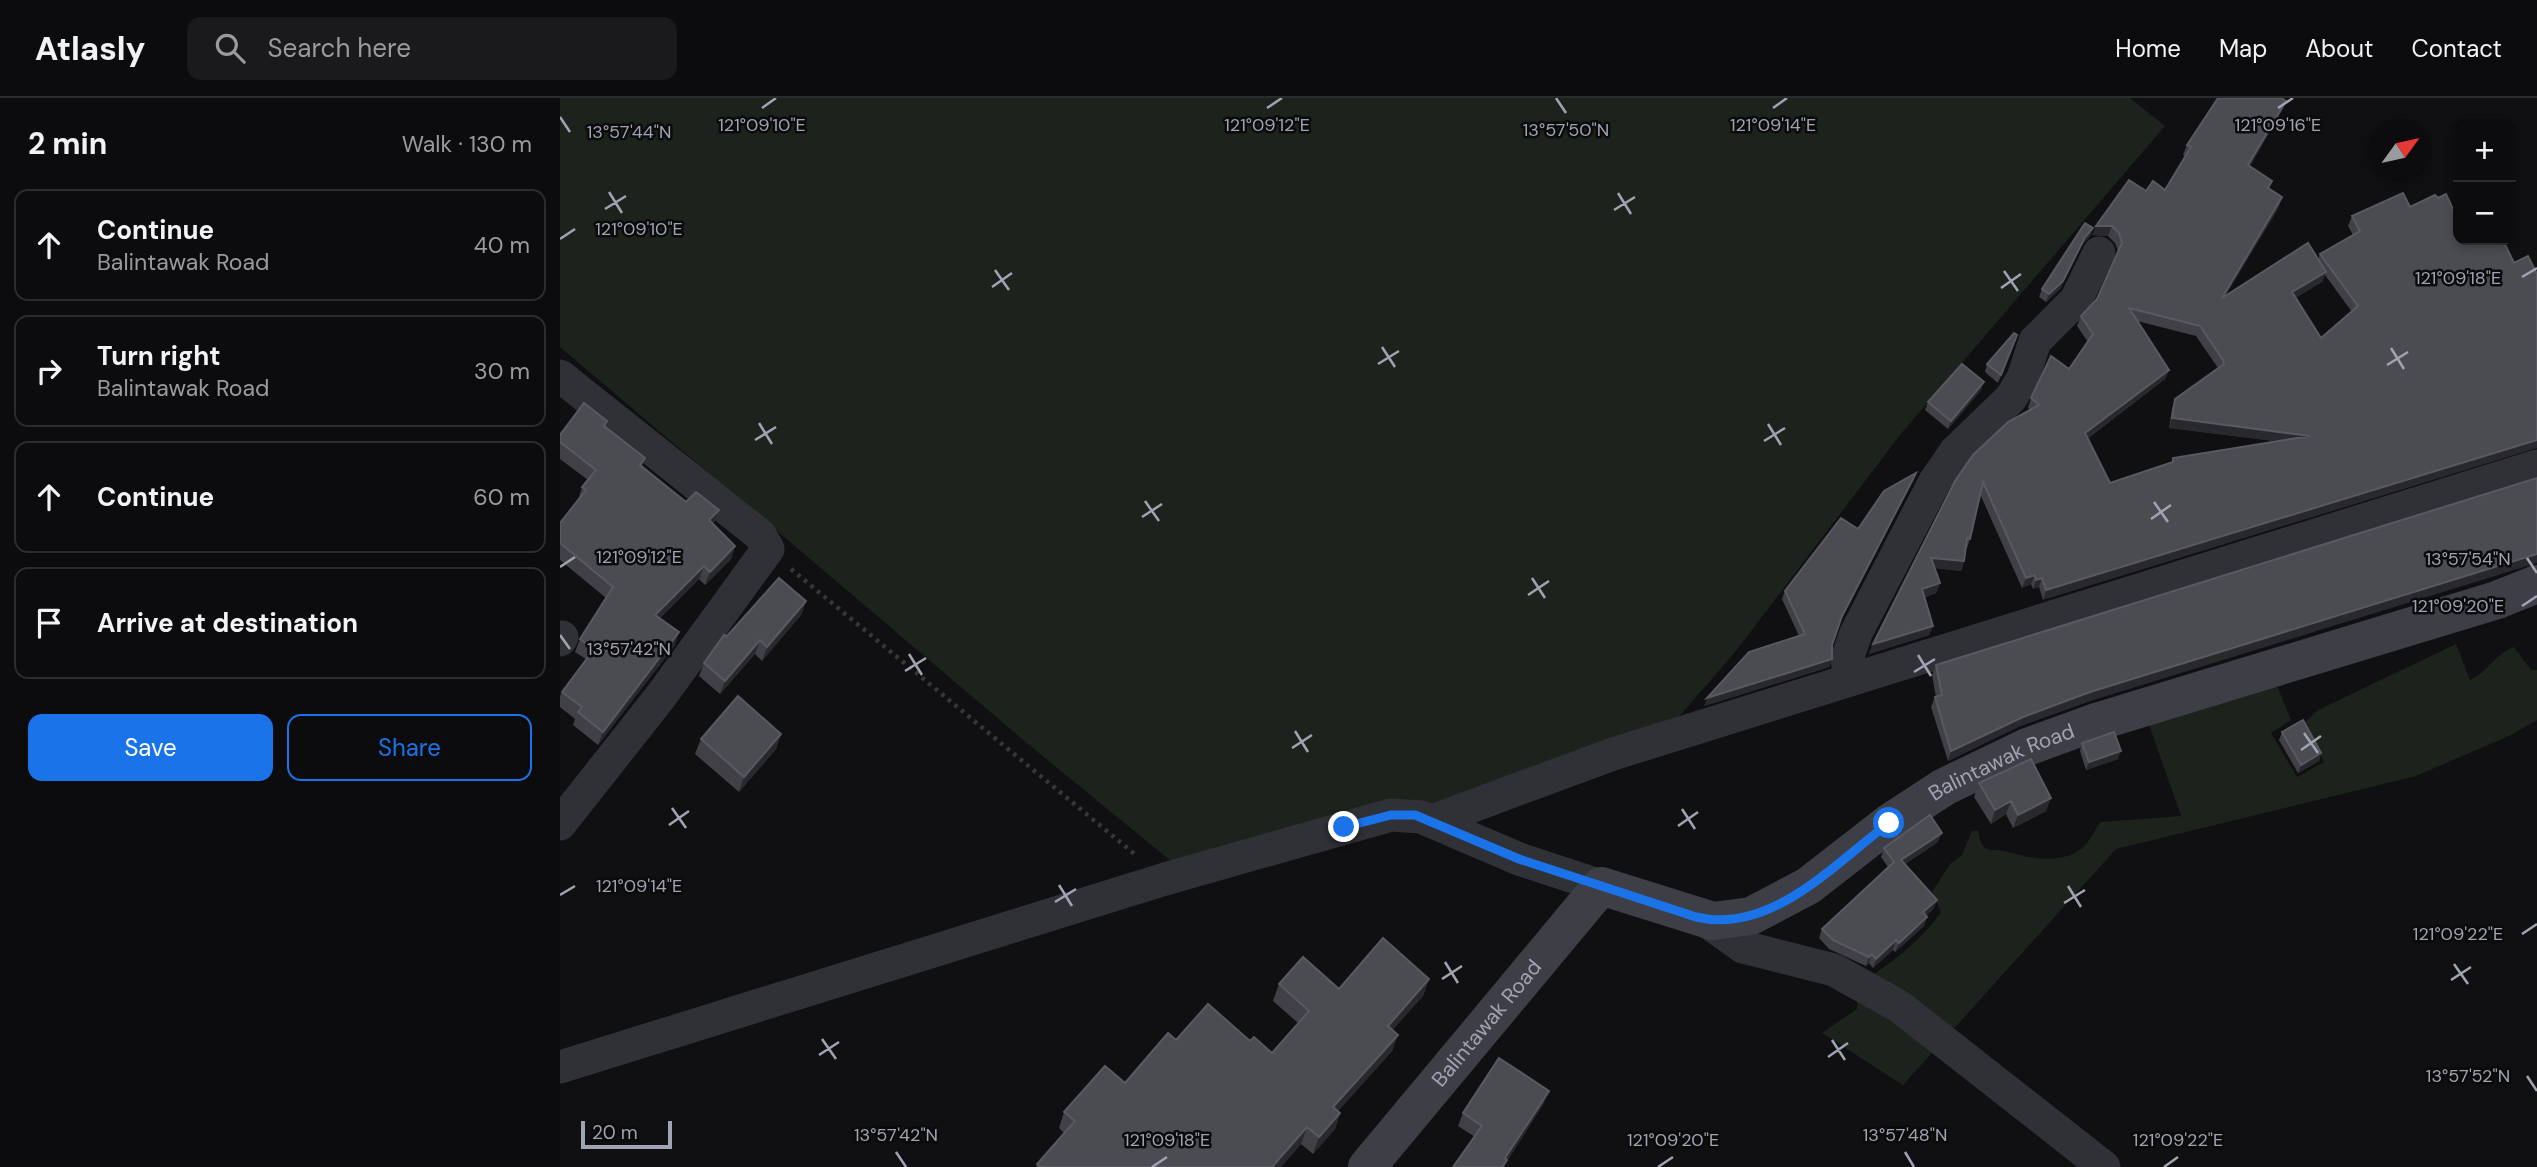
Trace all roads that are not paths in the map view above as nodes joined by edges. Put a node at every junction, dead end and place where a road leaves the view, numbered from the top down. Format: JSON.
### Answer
{"nodes":[{"id":1,"x":2099,"y":253,"type":"dead end"},
{"id":2,"x":560,"y":376,"type":"edge"},
{"id":3,"x":2537,"y":466,"type":"edge"},
{"id":4,"x":2537,"y":584,"type":"edge"},
{"id":5,"x":1850,"y":680,"type":"junction"},
{"id":6,"x":1432,"y":821,"type":"junction"},
{"id":7,"x":560,"y":824,"type":"edge"},
{"id":8,"x":1601,"y":886,"type":"junction"},
{"id":9,"x":1706,"y":920,"type":"junction"},
{"id":10,"x":560,"y":1067,"type":"edge"},
{"id":11,"x":1367,"y":1167,"type":"edge"},
{"id":12,"x":2104,"y":1167,"type":"edge"}],
"edges":[{"from":1,"to":5,"type":"street"},
{"from":2,"to":7,"type":"street"},
{"from":3,"to":5,"type":"street"},
{"from":4,"to":9,"type":"street","name":"Balintawak Road"},
{"from":5,"to":6,"type":"street"},
{"from":6,"to":8,"type":"street"},
{"from":6,"to":10,"type":"street"},
{"from":8,"to":9,"type":"street","name":"Balintawak Road"},
{"from":8,"to":11,"type":"street","name":"Balintawak Road"},
{"from":9,"to":12,"type":"street"}]}
